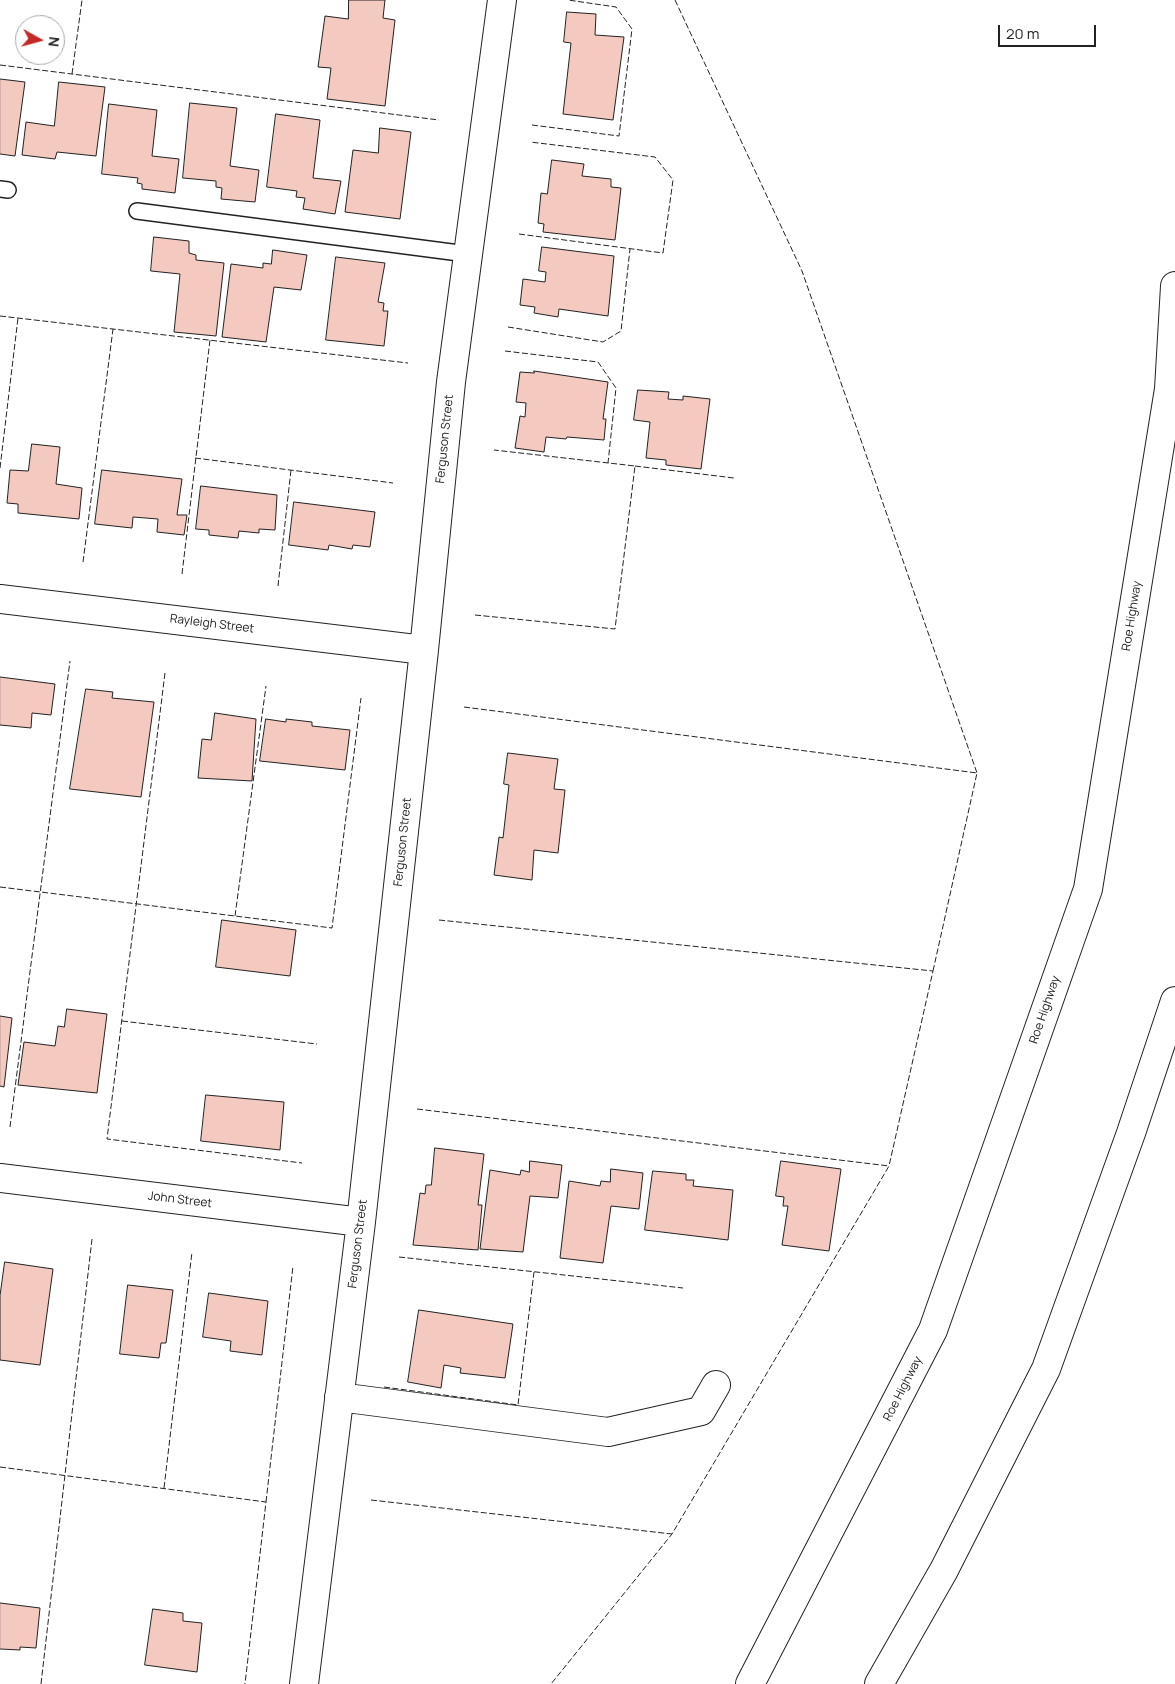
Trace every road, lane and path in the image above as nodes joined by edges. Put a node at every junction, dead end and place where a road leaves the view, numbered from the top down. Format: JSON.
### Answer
{"nodes":[{"id":1,"x":502,"y":0,"type":"edge"},
{"id":2,"x":137,"y":211,"type":"dead end"},
{"id":3,"x":467,"y":254,"type":"junction"},
{"id":4,"x":1175,"y":286,"type":"edge"},
{"id":5,"x":0,"y":599,"type":"edge"},
{"id":6,"x":424,"y":650,"type":"junction"},
{"id":7,"x":1175,"y":1001,"type":"edge"},
{"id":8,"x":0,"y":1178,"type":"edge"},
{"id":9,"x":361,"y":1222,"type":"junction"},
{"id":10,"x":716,"y":1385,"type":"dead end"},
{"id":11,"x":339,"y":1397,"type":"junction"},
{"id":12,"x":304,"y":1684,"type":"edge"},
{"id":13,"x":750,"y":1684,"type":"edge"},
{"id":14,"x":879,"y":1684,"type":"edge"}],
"edges":[{"from":1,"to":3,"type":"main road","name":"Ferguson Street"},
{"from":2,"to":3,"type":"lane"},
{"from":3,"to":6,"type":"main road","name":"Ferguson Street"},
{"from":4,"to":13,"type":"main road","name":"Roe Highway"},
{"from":5,"to":6,"type":"main road","name":"Rayleigh Street"},
{"from":6,"to":9,"type":"main road","name":"Ferguson Street"},
{"from":7,"to":14,"type":"main road"},
{"from":8,"to":9,"type":"main road","name":"John Street"},
{"from":9,"to":11,"type":"main road","name":"Ferguson Street"},
{"from":10,"to":11,"type":"main road"},
{"from":11,"to":12,"type":"main road","name":"Ferguson Street"}]}
